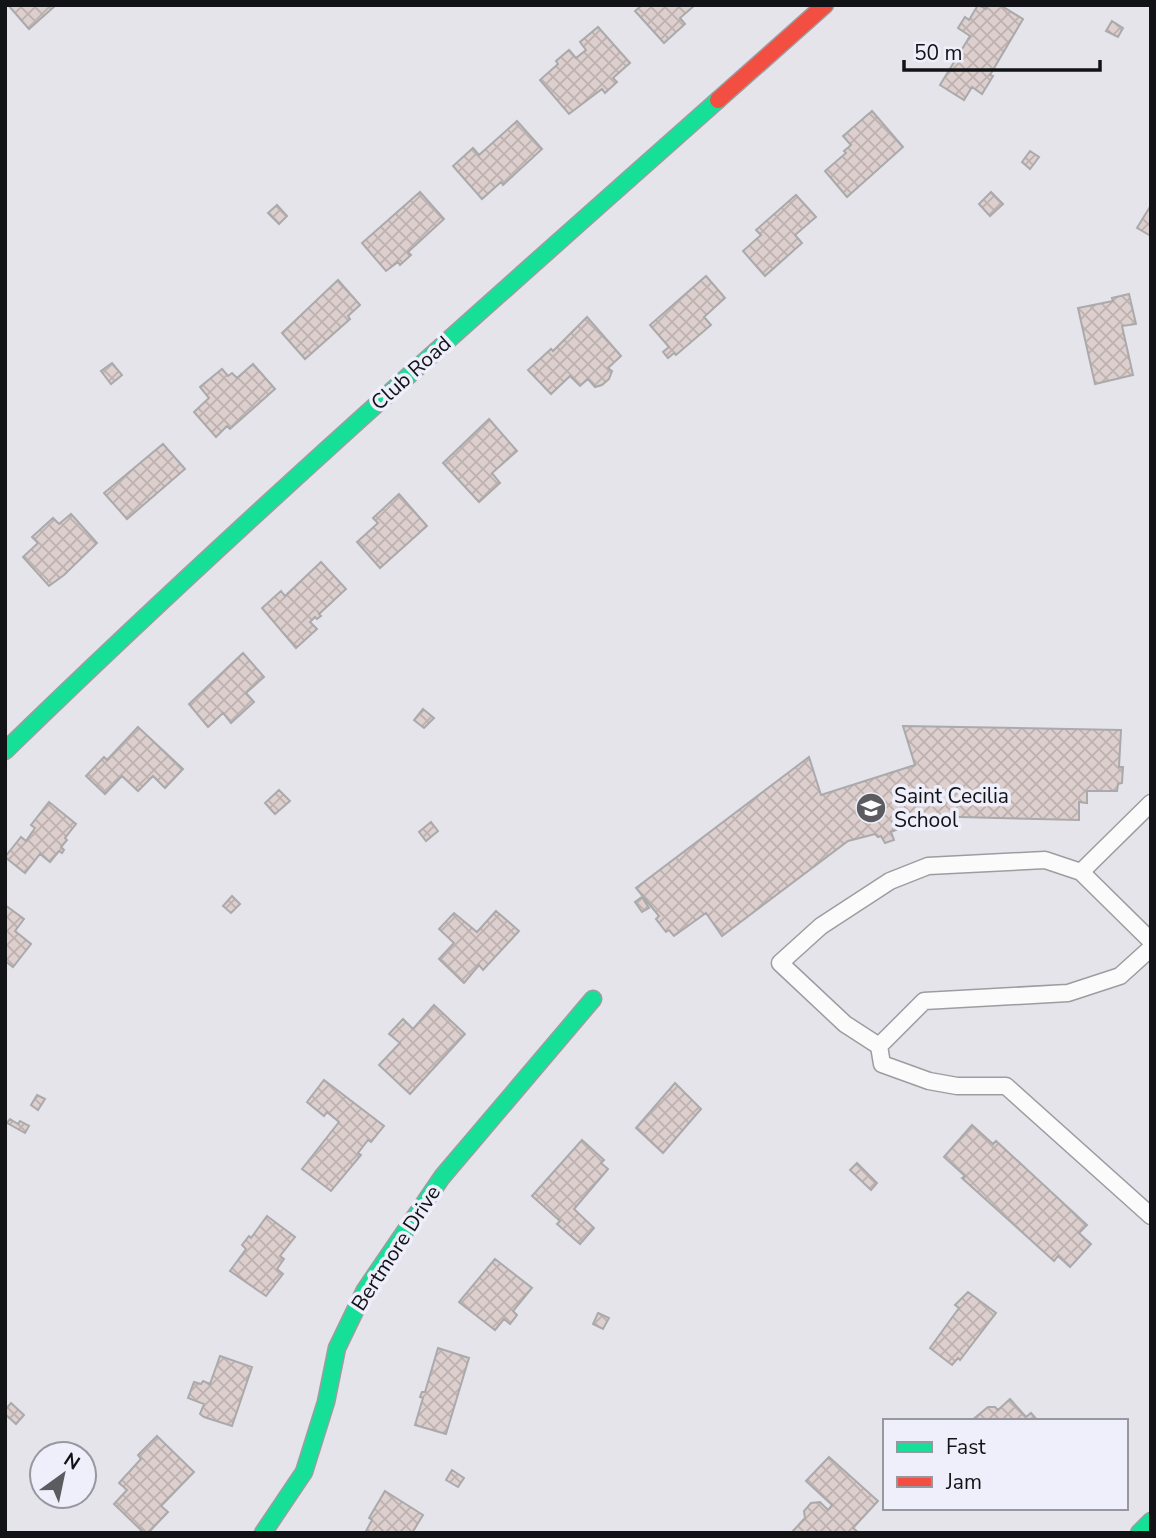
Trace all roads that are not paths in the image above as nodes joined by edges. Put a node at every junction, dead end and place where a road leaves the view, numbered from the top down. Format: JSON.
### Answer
{"nodes":[{"id":1,"x":825,"y":5,"type":"edge"},
{"id":2,"x":5,"y":751,"type":"edge"},
{"id":3,"x":1151,"y":803,"type":"edge"},
{"id":4,"x":1081,"y":872,"type":"junction"},
{"id":5,"x":1151,"y":941,"type":"edge"},
{"id":6,"x":1151,"y":948,"type":"edge"},
{"id":7,"x":593,"y":999,"type":"dead end"},
{"id":8,"x":879,"y":1046,"type":"junction"},
{"id":9,"x":1151,"y":1216,"type":"edge"},
{"id":10,"x":1151,"y":1521,"type":"edge"},
{"id":11,"x":263,"y":1533,"type":"edge"},
{"id":12,"x":1139,"y":1533,"type":"edge"}],
"edges":[{"from":1,"to":2,"type":"street","name":"Club Road"},
{"from":3,"to":4,"type":"lane"},
{"from":4,"to":5,"type":"lane"},
{"from":4,"to":8,"type":"lane"},
{"from":6,"to":8,"type":"lane"},
{"from":7,"to":11,"type":"street","name":"Bertmore Drive"},
{"from":8,"to":9,"type":"lane"},
{"from":10,"to":12,"type":"street"}]}
